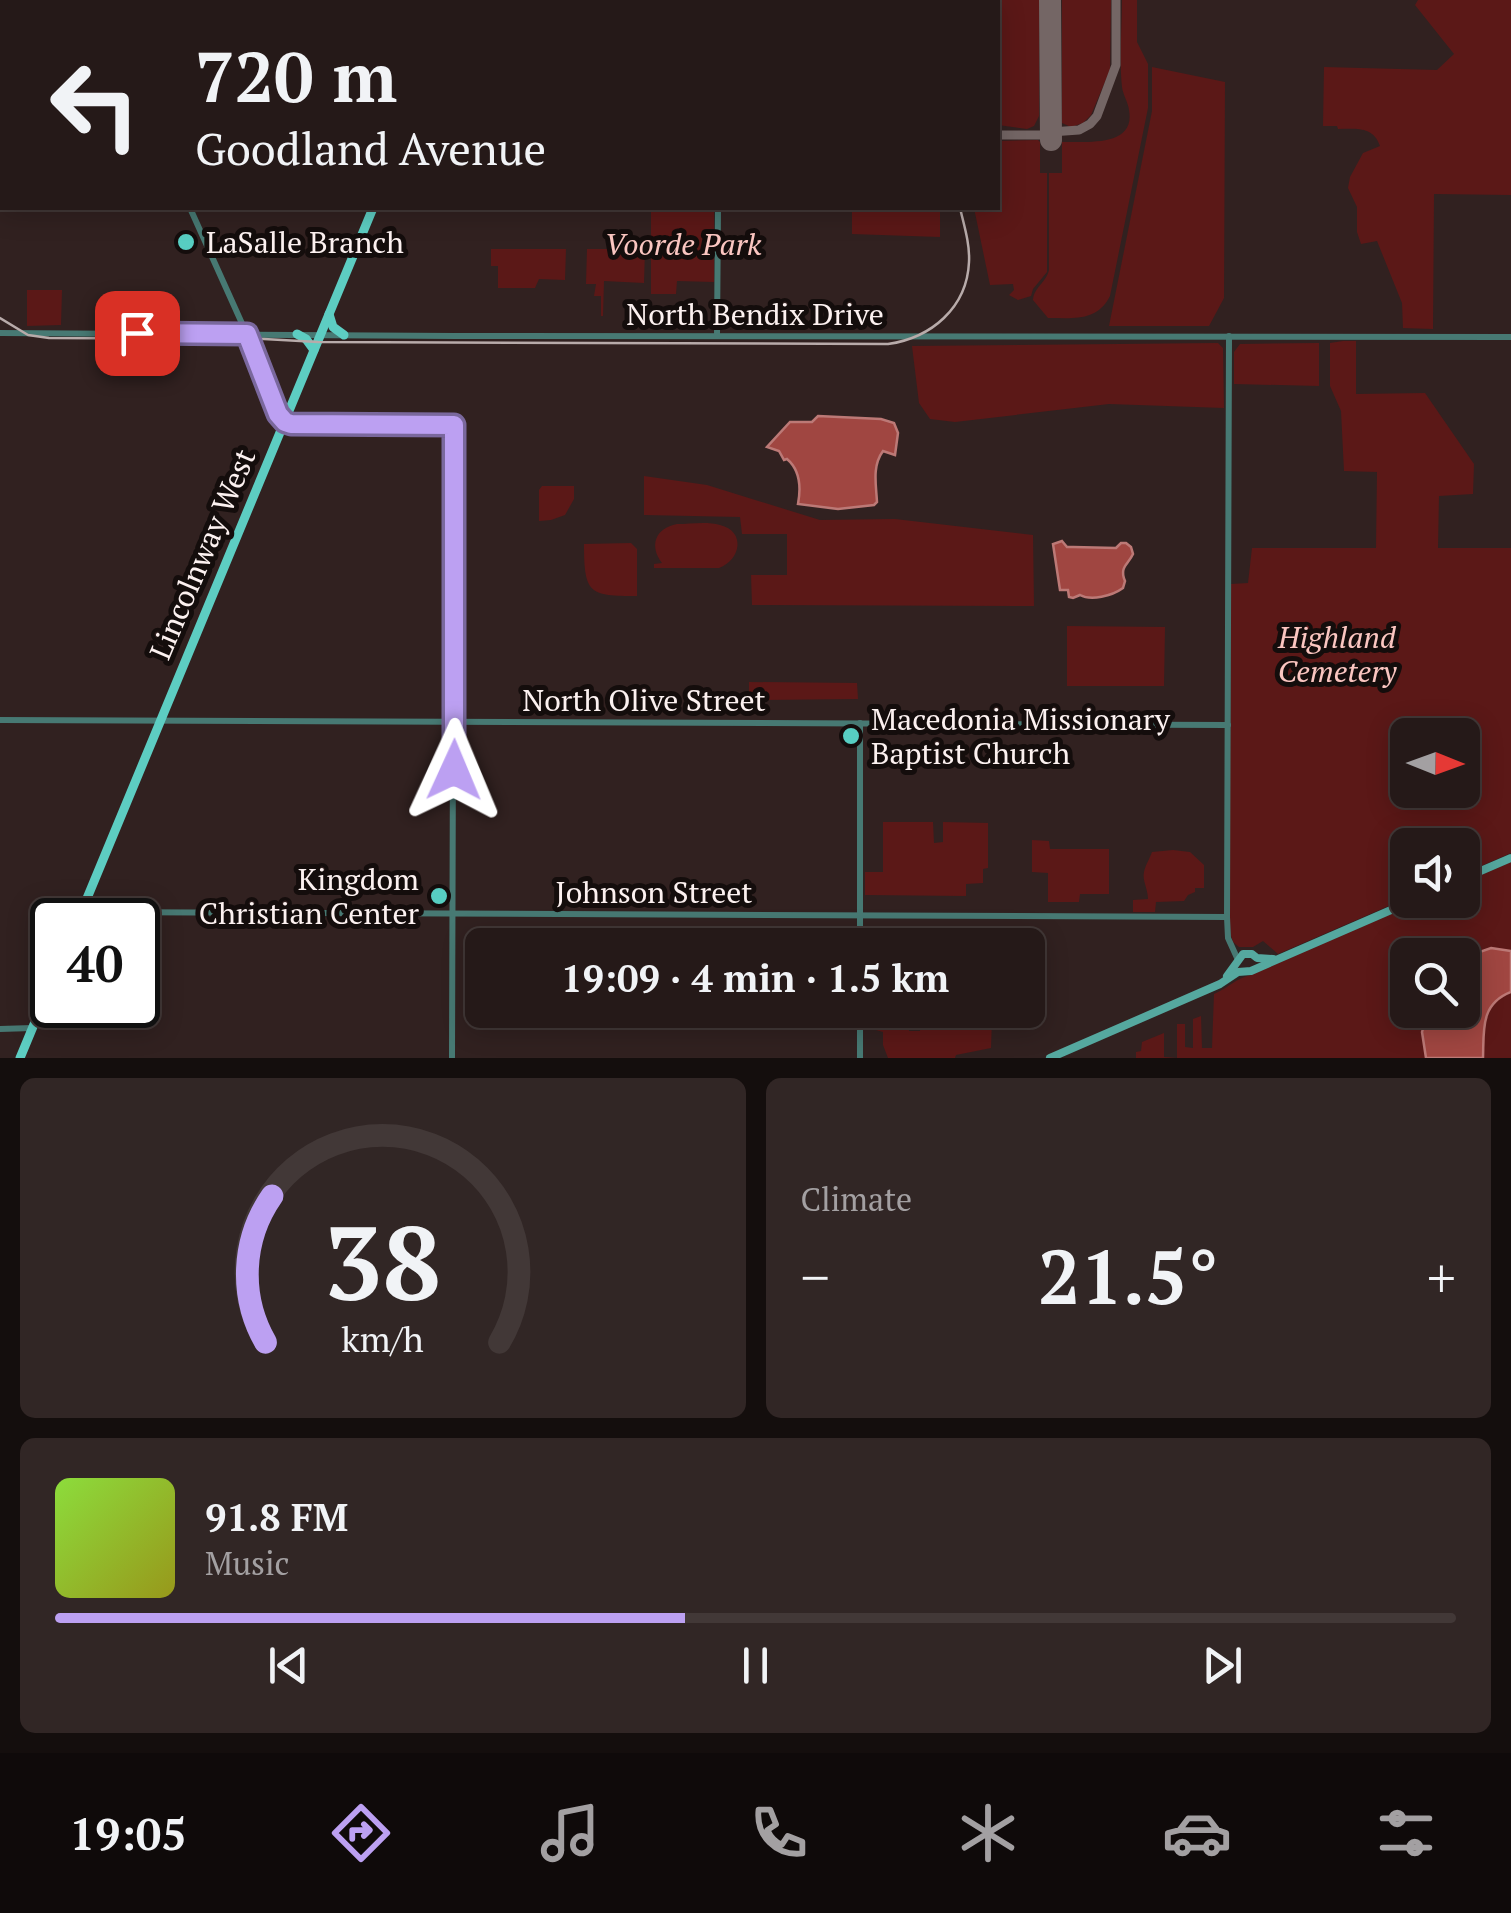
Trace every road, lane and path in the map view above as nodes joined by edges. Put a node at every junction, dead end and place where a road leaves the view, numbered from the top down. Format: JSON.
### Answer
{"nodes":[{"id":1,"x":191,"y":210,"type":"edge"},
{"id":2,"x":372,"y":210,"type":"edge"},
{"id":3,"x":718,"y":210,"type":"edge"},
{"id":4,"x":329,"y":314,"type":"junction"},
{"id":5,"x":0,"y":333,"type":"edge"},
{"id":6,"x":247,"y":334,"type":"junction"},
{"id":7,"x":297,"y":334,"type":"junction"},
{"id":8,"x":320,"y":334,"type":"junction"},
{"id":9,"x":344,"y":335,"type":"junction"},
{"id":10,"x":717,"y":336,"type":"junction"},
{"id":11,"x":1230,"y":336,"type":"junction"},
{"id":12,"x":1511,"y":337,"type":"edge"},
{"id":13,"x":314,"y":350,"type":"junction"},
{"id":14,"x":285,"y":422,"type":"junction"},
{"id":15,"x":0,"y":720,"type":"edge"},
{"id":16,"x":159,"y":720,"type":"junction"},
{"id":17,"x":455,"y":721,"type":"junction"},
{"id":18,"x":860,"y":723,"type":"junction"},
{"id":19,"x":1228,"y":724,"type":"junction"},
{"id":20,"x":1511,"y":858,"type":"edge"},
{"id":21,"x":1480,"y":871,"type":"edge"},
{"id":22,"x":86,"y":898,"type":"edge"},
{"id":23,"x":1390,"y":910,"type":"edge"},
{"id":24,"x":453,"y":914,"type":"junction"},
{"id":25,"x":860,"y":915,"type":"junction"},
{"id":26,"x":160,"y":916,"type":"edge"},
{"id":27,"x":1227,"y":917,"type":"junction"},
{"id":28,"x":860,"y":928,"type":"edge"},
{"id":29,"x":1240,"y":958,"type":"junction"},
{"id":30,"x":1256,"y":964,"type":"junction"},
{"id":31,"x":1243,"y":972,"type":"junction"},
{"id":32,"x":1220,"y":984,"type":"junction"},
{"id":33,"x":32,"y":1028,"type":"joint"},
{"id":34,"x":860,"y":1028,"type":"edge"},
{"id":35,"x":0,"y":1029,"type":"edge"},
{"id":36,"x":20,"y":1058,"type":"edge"},
{"id":37,"x":452,"y":1058,"type":"edge"},
{"id":38,"x":860,"y":1058,"type":"edge"},
{"id":39,"x":1050,"y":1058,"type":"edge"}],
"edges":[{"from":1,"to":6,"type":"street"},
{"from":2,"to":4,"type":"main road","name":"Lincolnway West"},
{"from":3,"to":10,"type":"street"},
{"from":4,"to":8,"type":"main road","name":"Lincolnway West"},
{"from":4,"to":9,"type":"main road"},
{"from":5,"to":6,"type":"street","name":"North Bendix Drive"},
{"from":6,"to":7,"type":"street","name":"North Bendix Drive"},
{"from":6,"to":14,"type":"street"},
{"from":7,"to":8,"type":"street","name":"North Bendix Drive"},
{"from":7,"to":13,"type":"main road"},
{"from":8,"to":9,"type":"street","name":"North Bendix Drive"},
{"from":8,"to":13,"type":"main road","name":"Lincolnway West"},
{"from":9,"to":10,"type":"street","name":"North Bendix Drive"},
{"from":10,"to":11,"type":"street","name":"North Bendix Drive"},
{"from":11,"to":12,"type":"street","name":"North Bendix Drive"},
{"from":11,"to":19,"type":"street"},
{"from":13,"to":14,"type":"main road","name":"Lincolnway West"},
{"from":14,"to":16,"type":"main road","name":"Lincolnway West"},
{"from":14,"to":17,"type":"street"},
{"from":15,"to":16,"type":"street","name":"North Olive Street"},
{"from":16,"to":17,"type":"street","name":"North Olive Street"},
{"from":16,"to":22,"type":"main road","name":"Lincolnway West"},
{"from":17,"to":18,"type":"street","name":"North Olive Street"},
{"from":17,"to":24,"type":"street"},
{"from":18,"to":19,"type":"street","name":"North Olive Street"},
{"from":18,"to":25,"type":"street"},
{"from":19,"to":27,"type":"street"},
{"from":20,"to":21,"type":"main road"},
{"from":23,"to":30,"type":"main road"},
{"from":24,"to":25,"type":"street","name":"Johnson Street"},
{"from":24,"to":26,"type":"street","name":"Johnson Street"},
{"from":24,"to":37,"type":"street"},
{"from":25,"to":27,"type":"street","name":"Johnson Street"},
{"from":25,"to":28,"type":"street"},
{"from":27,"to":29,"type":"street"},
{"from":29,"to":30,"type":"main road"},
{"from":29,"to":31,"type":"main road"},
{"from":29,"to":32,"type":"main road"},
{"from":30,"to":31,"type":"main road"},
{"from":31,"to":32,"type":"main road"},
{"from":32,"to":39,"type":"main road"},
{"from":33,"to":35,"type":"street"},
{"from":33,"to":36,"type":"main road"},
{"from":34,"to":38,"type":"street"}]}
